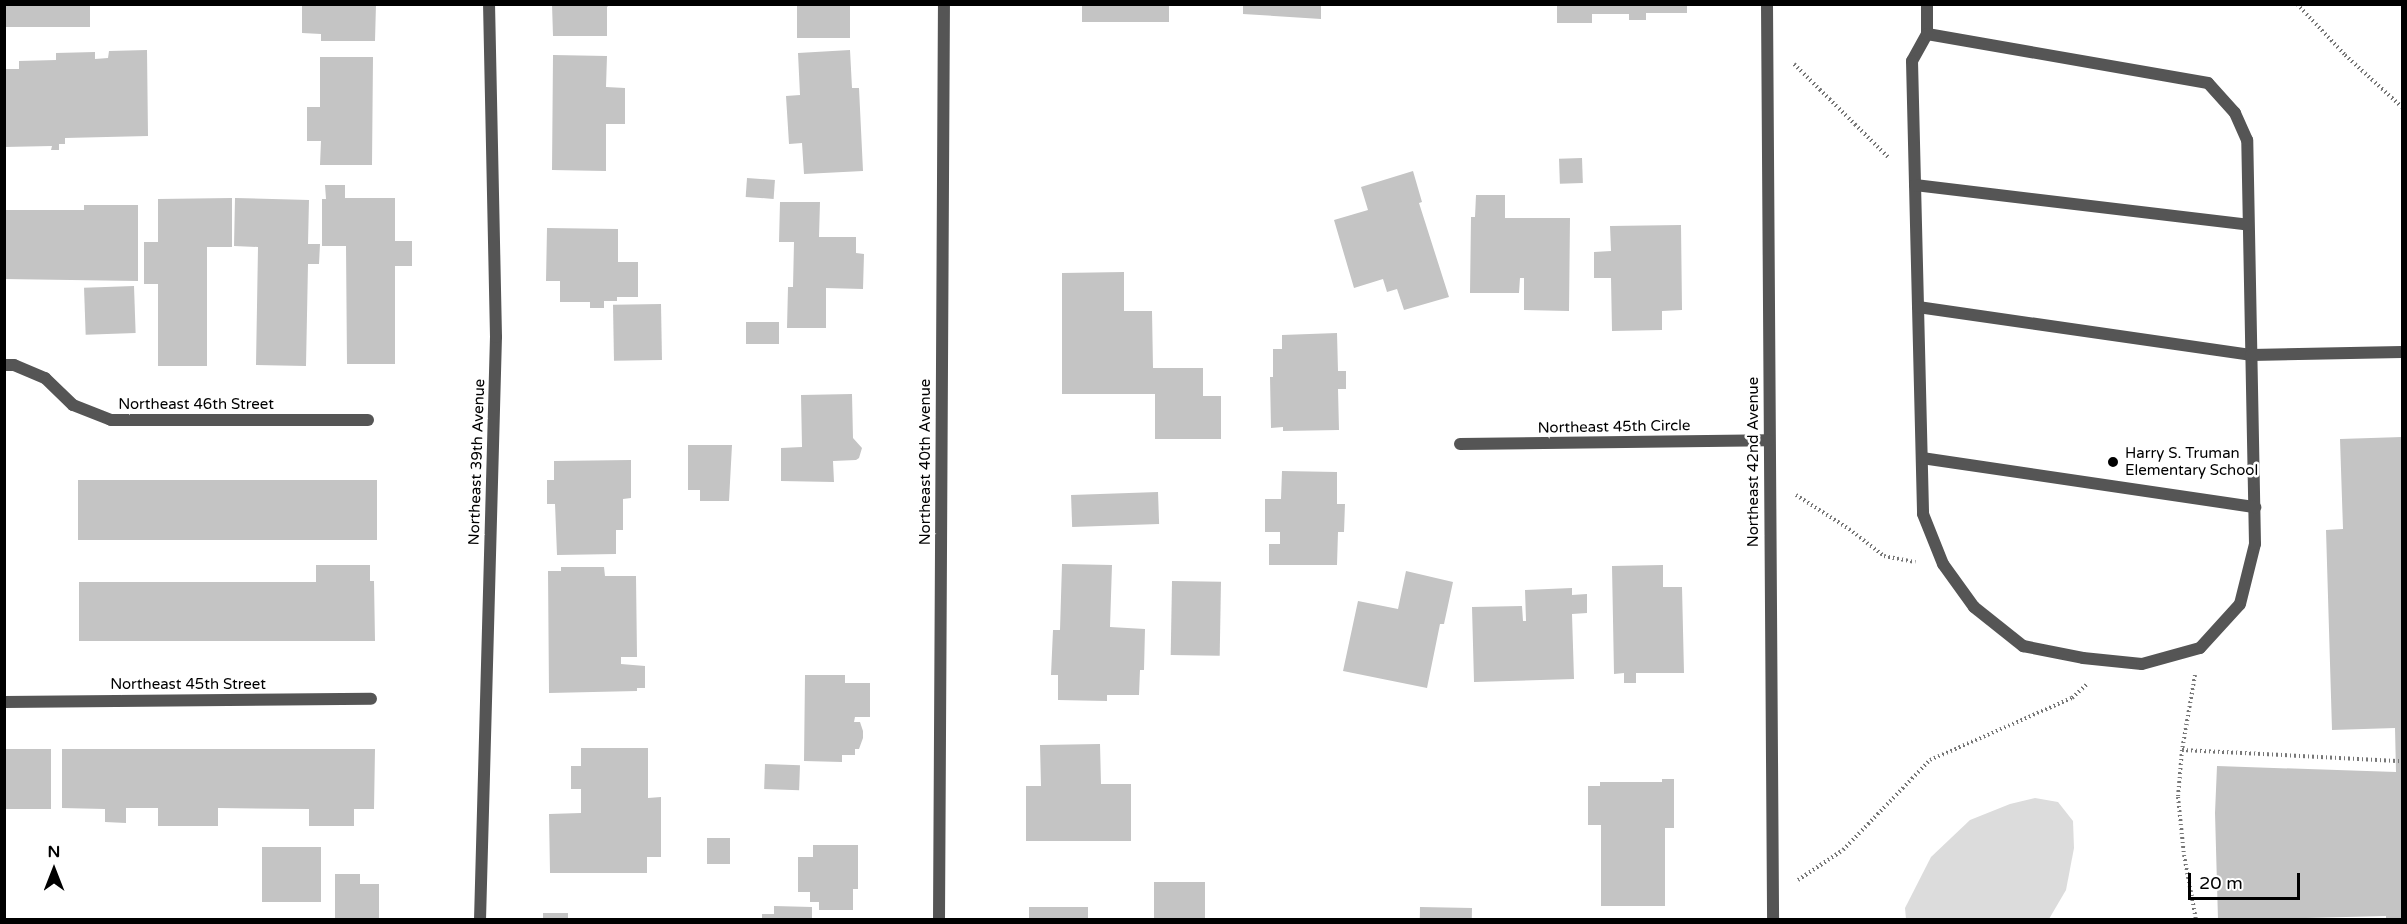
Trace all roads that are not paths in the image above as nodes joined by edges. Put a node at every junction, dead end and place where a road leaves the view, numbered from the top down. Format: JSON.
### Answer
{"nodes":[{"id":1,"x":489,"y":4,"type":"edge"},
{"id":2,"x":944,"y":4,"type":"edge"},
{"id":3,"x":1767,"y":4,"type":"edge"},
{"id":4,"x":1927,"y":4,"type":"edge"},
{"id":5,"x":1927,"y":34,"type":"junction"},
{"id":6,"x":1916,"y":185,"type":"junction"},
{"id":7,"x":2248,"y":225,"type":"junction"},
{"id":8,"x":1918,"y":307,"type":"junction"},
{"id":9,"x":2403,"y":352,"type":"edge"},
{"id":10,"x":2252,"y":356,"type":"junction"},
{"id":11,"x":4,"y":365,"type":"edge"},
{"id":12,"x":368,"y":420,"type":"dead end"},
{"id":13,"x":1768,"y":440,"type":"junction"},
{"id":14,"x":1460,"y":444,"type":"dead end"},
{"id":15,"x":1922,"y":458,"type":"junction"},
{"id":16,"x":2254,"y":507,"type":"junction"},
{"id":17,"x":371,"y":699,"type":"dead end"},
{"id":18,"x":4,"y":702,"type":"edge"},
{"id":19,"x":480,"y":920,"type":"edge"},
{"id":20,"x":939,"y":920,"type":"edge"},
{"id":21,"x":1773,"y":920,"type":"edge"}],
"edges":[{"from":1,"to":19,"type":"street","name":"Northeast 39th Avenue"},
{"from":2,"to":20,"type":"street","name":"Northeast 40th Avenue"},
{"from":3,"to":13,"type":"street","name":"Northeast 42nd Avenue"},
{"from":4,"to":5,"type":"street"},
{"from":5,"to":6,"type":"street"},
{"from":5,"to":7,"type":"street"},
{"from":6,"to":7,"type":"street"},
{"from":6,"to":8,"type":"street"},
{"from":7,"to":10,"type":"street"},
{"from":8,"to":10,"type":"street"},
{"from":8,"to":15,"type":"street"},
{"from":9,"to":10,"type":"street"},
{"from":10,"to":16,"type":"street"},
{"from":11,"to":12,"type":"street","name":"Northeast 46th Street"},
{"from":13,"to":14,"type":"street","name":"Northeast 45th Circle"},
{"from":13,"to":21,"type":"street","name":"Northeast 42nd Avenue"},
{"from":15,"to":16,"type":"street"},
{"from":15,"to":16,"type":"street"},
{"from":17,"to":18,"type":"street","name":"Northeast 45th Street"}]}
